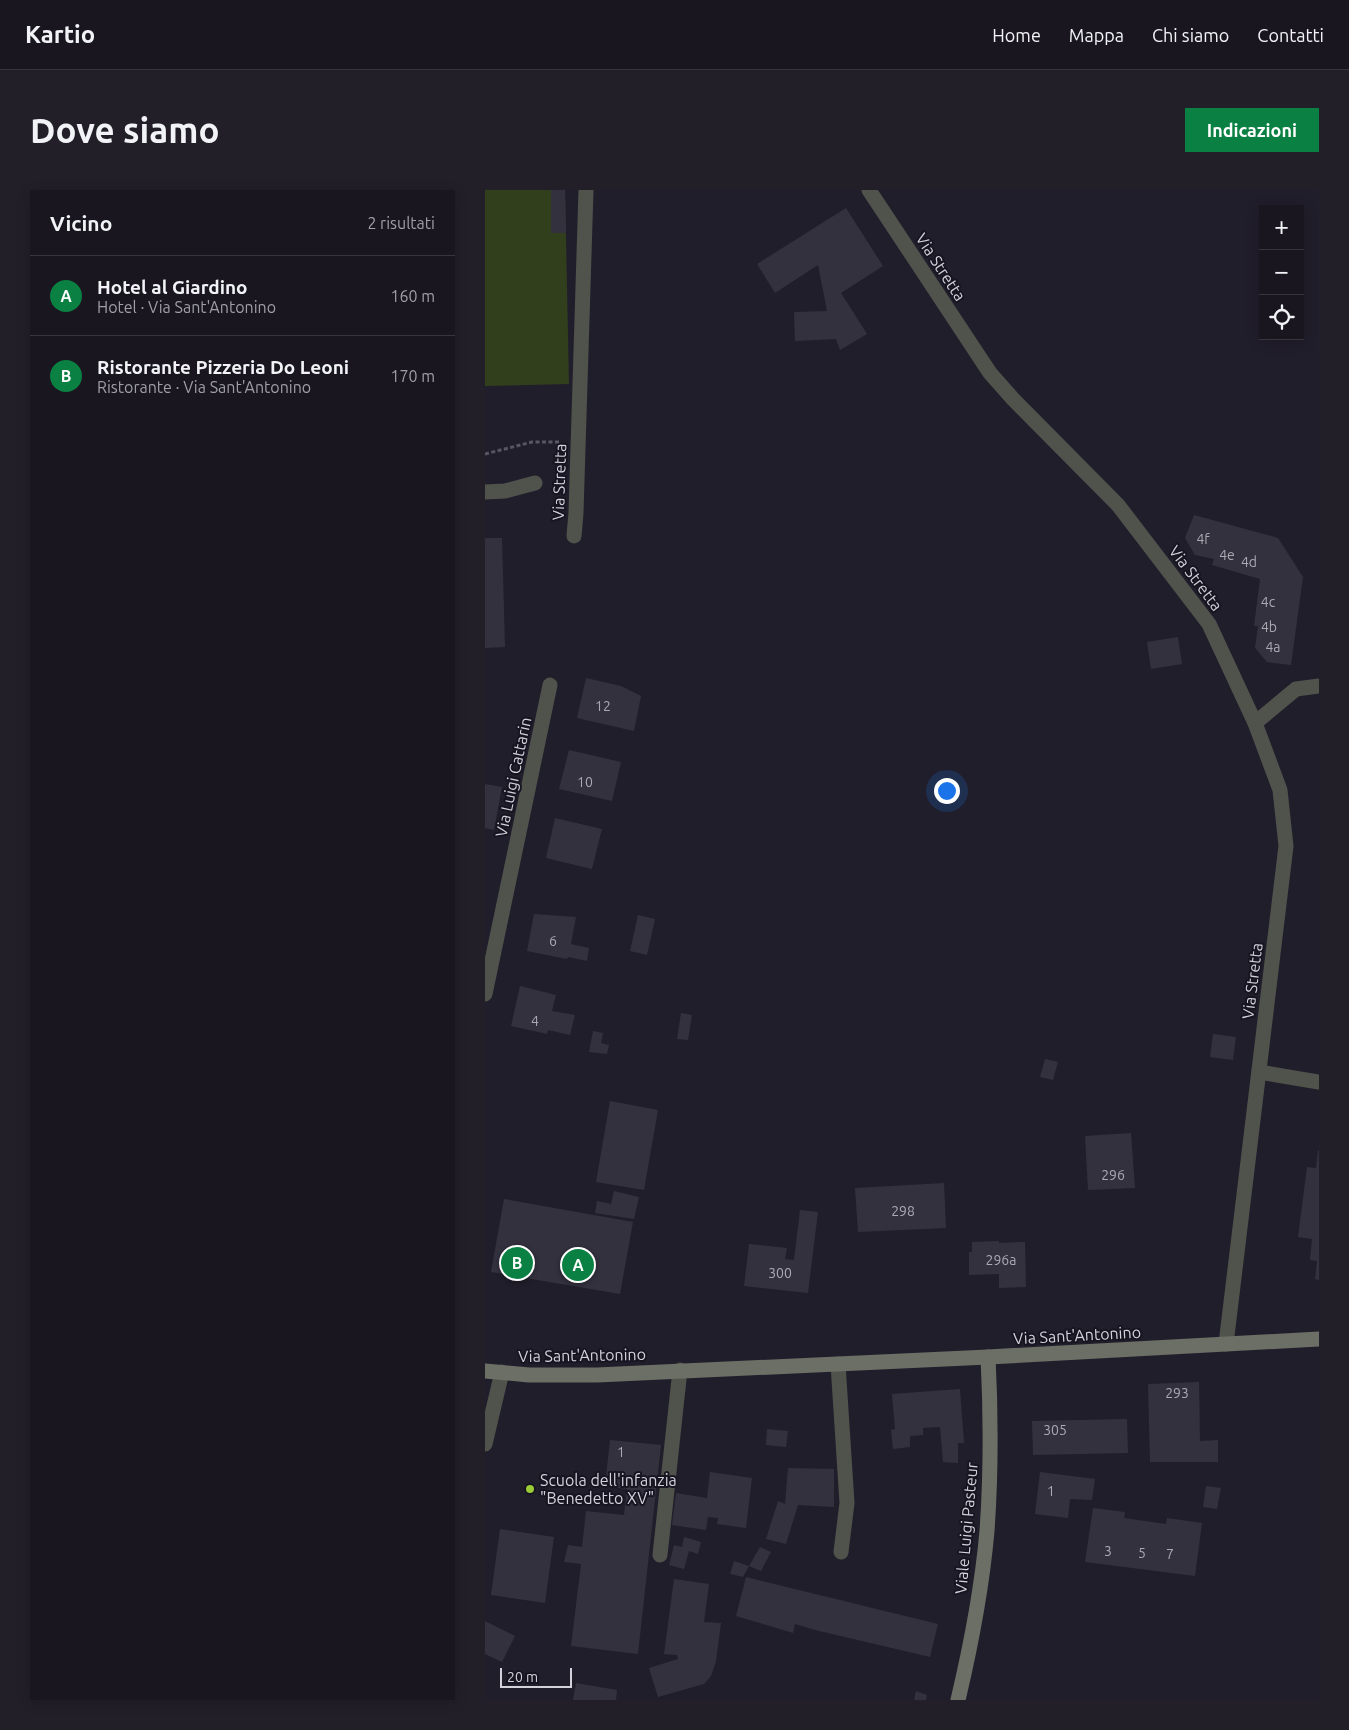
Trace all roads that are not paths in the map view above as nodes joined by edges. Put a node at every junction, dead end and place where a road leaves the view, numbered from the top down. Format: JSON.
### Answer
{"nodes":[{"id":1,"x":586,"y":190,"type":"edge"},
{"id":2,"x":869,"y":190,"type":"edge"},
{"id":3,"x":535,"y":483,"type":"dead end"},
{"id":4,"x":485,"y":492,"type":"edge"},
{"id":5,"x":574,"y":536,"type":"dead end"},
{"id":6,"x":550,"y":685,"type":"dead end"},
{"id":7,"x":1319,"y":686,"type":"edge"},
{"id":8,"x":1255,"y":723,"type":"junction"},
{"id":9,"x":485,"y":994,"type":"edge"},
{"id":10,"x":1259,"y":1072,"type":"junction"},
{"id":11,"x":1319,"y":1082,"type":"edge"},
{"id":12,"x":1319,"y":1339,"type":"edge"},
{"id":13,"x":1226,"y":1344,"type":"junction"},
{"id":14,"x":988,"y":1357,"type":"junction"},
{"id":15,"x":838,"y":1364,"type":"junction"},
{"id":16,"x":485,"y":1370,"type":"edge"},
{"id":17,"x":680,"y":1370,"type":"junction"},
{"id":18,"x":502,"y":1372,"type":"junction"},
{"id":19,"x":485,"y":1444,"type":"edge"},
{"id":20,"x":841,"y":1552,"type":"dead end"},
{"id":21,"x":660,"y":1555,"type":"dead end"},
{"id":22,"x":959,"y":1700,"type":"edge"}],
"edges":[{"from":1,"to":5,"type":"street","name":"Via Stretta"},
{"from":2,"to":8,"type":"street","name":"Via Stretta"},
{"from":3,"to":4,"type":"street"},
{"from":6,"to":9,"type":"street","name":"Via Luigi Cattarin"},
{"from":7,"to":8,"type":"street"},
{"from":8,"to":10,"type":"street","name":"Via Stretta"},
{"from":10,"to":11,"type":"street"},
{"from":10,"to":13,"type":"street","name":"Via Stretta"},
{"from":12,"to":13,"type":"main road","name":"Via Sant'Antonino"},
{"from":13,"to":14,"type":"main road","name":"Via Sant'Antonino"},
{"from":14,"to":15,"type":"main road","name":"Via Sant'Antonino"},
{"from":14,"to":22,"type":"main road","name":"Viale Luigi Pasteur"},
{"from":15,"to":17,"type":"main road","name":"Via Sant'Antonino"},
{"from":15,"to":20,"type":"street"},
{"from":16,"to":18,"type":"main road","name":"Via Sant'Antonino"},
{"from":17,"to":18,"type":"main road","name":"Via Sant'Antonino"},
{"from":17,"to":21,"type":"street"},
{"from":18,"to":19,"type":"street"}]}
